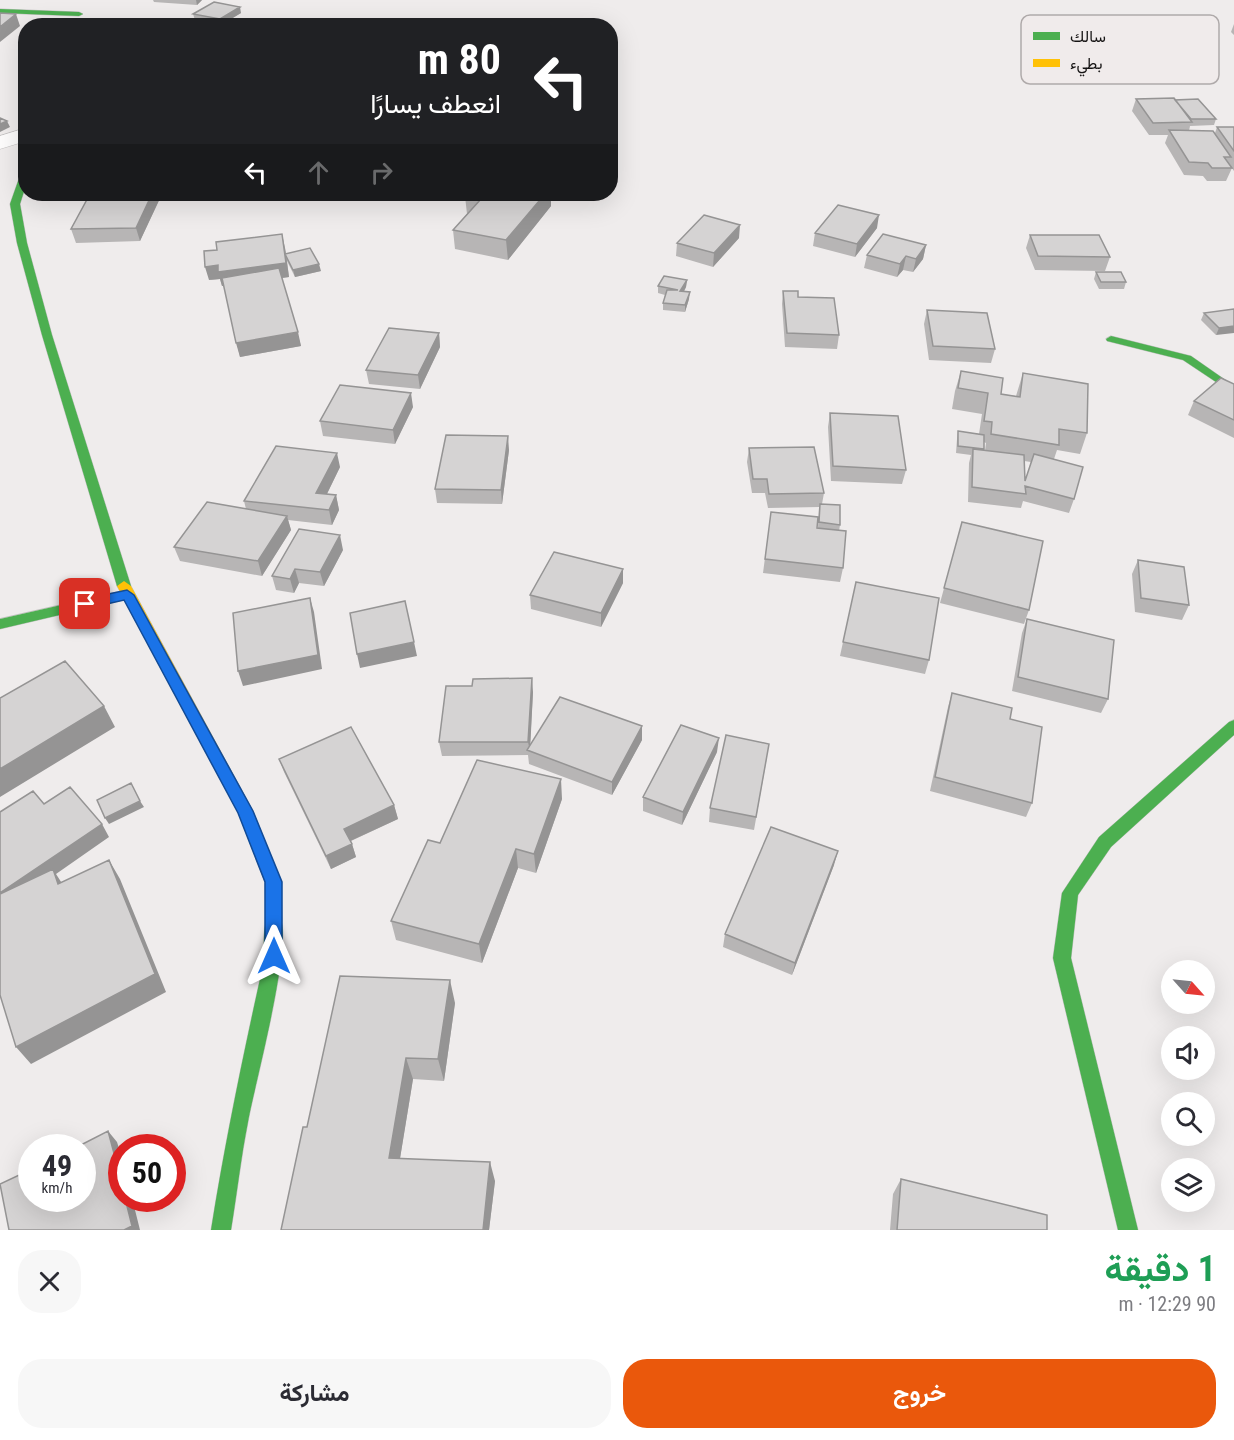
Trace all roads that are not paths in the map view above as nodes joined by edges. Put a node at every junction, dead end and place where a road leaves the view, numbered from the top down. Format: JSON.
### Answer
{"nodes":[{"id":1,"x":72,"y":0,"type":"edge"},
{"id":2,"x":0,"y":11,"type":"edge"},
{"id":3,"x":61,"y":18,"type":"edge"},
{"id":4,"x":77,"y":18,"type":"edge"},
{"id":5,"x":18,"y":137,"type":"edge"},
{"id":6,"x":0,"y":143,"type":"edge"},
{"id":7,"x":18,"y":195,"type":"edge"},
{"id":8,"x":1112,"y":339,"type":"dead end"},
{"id":9,"x":1234,"y":391,"type":"edge"},
{"id":10,"x":127,"y":595,"type":"junction"},
{"id":11,"x":0,"y":624,"type":"edge"},
{"id":12,"x":1234,"y":726,"type":"edge"},
{"id":13,"x":220,"y":1230,"type":"edge"},
{"id":14,"x":1128,"y":1230,"type":"edge"}],
"edges":[{"from":1,"to":4,"type":"main road"},
{"from":2,"to":3,"type":"main road"},
{"from":5,"to":6,"type":"street"},
{"from":7,"to":10,"type":"main road"},
{"from":8,"to":9,"type":"main road"},
{"from":10,"to":11,"type":"main road"},
{"from":10,"to":13,"type":"main road"},
{"from":12,"to":14,"type":"main road"}]}
